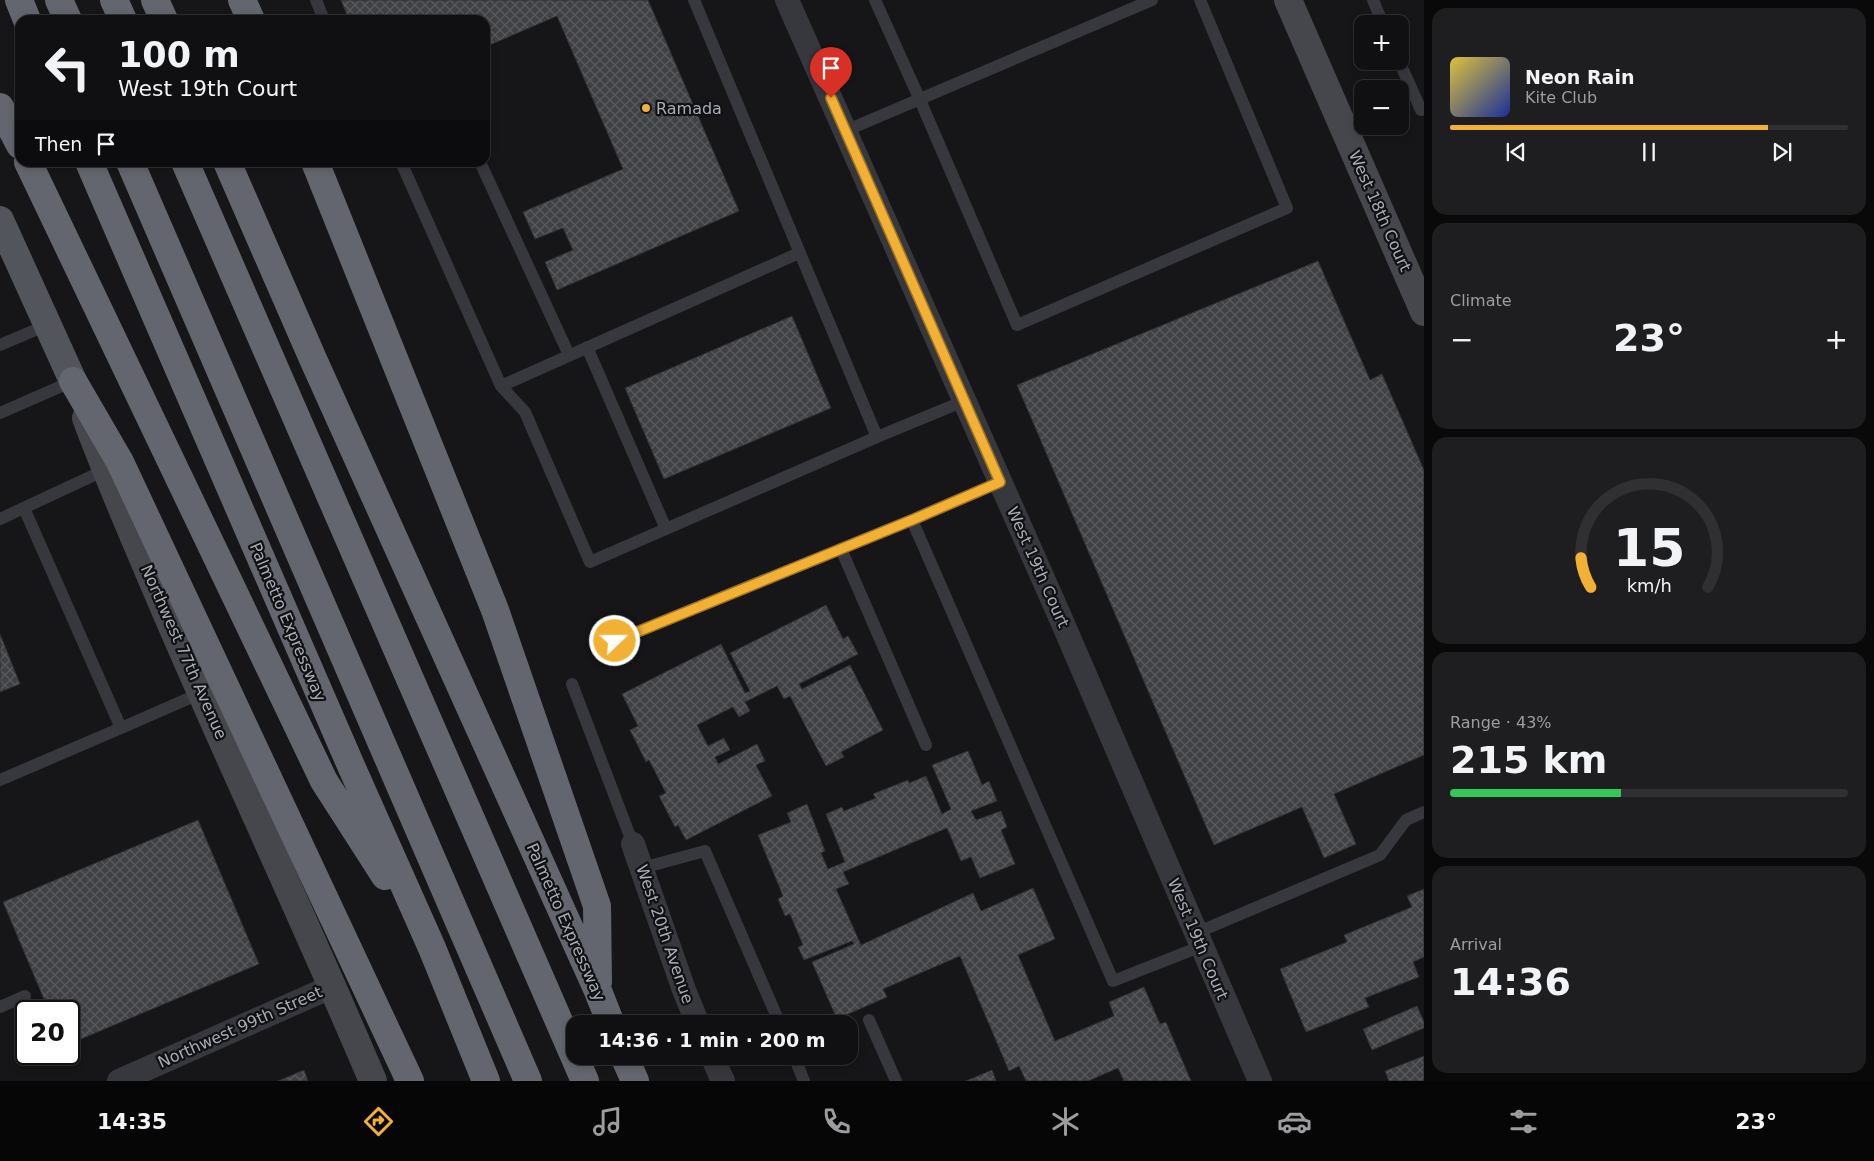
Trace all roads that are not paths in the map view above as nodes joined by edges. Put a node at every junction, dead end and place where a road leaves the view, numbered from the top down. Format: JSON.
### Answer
{"nodes":[{"id":1,"x":19,"y":0,"type":"edge"},
{"id":2,"x":59,"y":0,"type":"edge"},
{"id":3,"x":114,"y":0,"type":"edge"},
{"id":4,"x":155,"y":0,"type":"edge"},
{"id":5,"x":242,"y":0,"type":"edge"},
{"id":6,"x":316,"y":0,"type":"edge"},
{"id":7,"x":694,"y":0,"type":"edge"},
{"id":8,"x":787,"y":0,"type":"edge"},
{"id":9,"x":875,"y":0,"type":"edge"},
{"id":10,"x":1152,"y":0,"type":"edge"},
{"id":11,"x":1200,"y":0,"type":"edge"},
{"id":12,"x":1288,"y":0,"type":"edge"},
{"id":13,"x":1373,"y":0,"type":"edge"},
{"id":14,"x":26,"y":15,"type":"edge"},
{"id":15,"x":66,"y":15,"type":"edge"},
{"id":16,"x":121,"y":15,"type":"edge"},
{"id":17,"x":162,"y":15,"type":"edge"},
{"id":18,"x":249,"y":15,"type":"edge"},
{"id":19,"x":322,"y":15,"type":"edge"},
{"id":20,"x":1379,"y":15,"type":"edge"},
{"id":21,"x":1403,"y":70,"type":"edge"},
{"id":22,"x":920,"y":100,"type":"junction"},
{"id":23,"x":0,"y":106,"type":"edge"},
{"id":24,"x":1421,"y":110,"type":"dead end"},
{"id":25,"x":845,"y":131,"type":"junction"},
{"id":26,"x":15,"y":135,"type":"edge"},
{"id":27,"x":30,"y":167,"type":"edge"},
{"id":28,"x":91,"y":167,"type":"edge"},
{"id":29,"x":132,"y":167,"type":"edge"},
{"id":30,"x":187,"y":167,"type":"edge"},
{"id":31,"x":228,"y":167,"type":"edge"},
{"id":32,"x":317,"y":167,"type":"edge"},
{"id":33,"x":402,"y":167,"type":"edge"},
{"id":34,"x":482,"y":167,"type":"edge"},
{"id":35,"x":0,"y":220,"type":"edge"},
{"id":36,"x":799,"y":253,"type":"junction"},
{"id":37,"x":1424,"y":312,"type":"edge"},
{"id":38,"x":47,"y":325,"type":"junction"},
{"id":39,"x":0,"y":346,"type":"edge"},
{"id":40,"x":587,"y":347,"type":"junction"},
{"id":41,"x":569,"y":355,"type":"junction"},
{"id":42,"x":72,"y":381,"type":"junction"},
{"id":43,"x":501,"y":386,"type":"junction"},
{"id":44,"x":964,"y":401,"type":"junction"},
{"id":45,"x":0,"y":413,"type":"edge"},
{"id":46,"x":877,"y":437,"type":"junction"},
{"id":47,"x":105,"y":470,"type":"junction"},
{"id":48,"x":1000,"y":482,"type":"junction"},
{"id":49,"x":24,"y":508,"type":"junction"},
{"id":50,"x":0,"y":519,"type":"edge"},
{"id":51,"x":912,"y":520,"type":"junction"},
{"id":52,"x":666,"y":529,"type":"junction"},
{"id":53,"x":841,"y":549,"type":"junction"},
{"id":54,"x":615,"y":641,"type":"dead end"},
{"id":55,"x":572,"y":684,"type":"dead end"},
{"id":56,"x":201,"y":693,"type":"junction"},
{"id":57,"x":121,"y":728,"type":"junction"},
{"id":58,"x":926,"y":745,"type":"dead end"},
{"id":59,"x":0,"y":780,"type":"edge"},
{"id":60,"x":1424,"y":812,"type":"edge"},
{"id":61,"x":633,"y":844,"type":"joint"},
{"id":62,"x":642,"y":868,"type":"junction"},
{"id":63,"x":1199,"y":940,"type":"junction"},
{"id":64,"x":432,"y":948,"type":"junction"},
{"id":65,"x":333,"y":986,"type":"junction"},
{"id":66,"x":598,"y":991,"type":"junction"},
{"id":67,"x":25,"y":996,"type":"dead end"},
{"id":68,"x":0,"y":1007,"type":"edge"},
{"id":69,"x":607,"y":1015,"type":"edge"},
{"id":70,"x":694,"y":1015,"type":"edge"},
{"id":71,"x":776,"y":1015,"type":"edge"},
{"id":72,"x":869,"y":1020,"type":"dead end"},
{"id":73,"x":716,"y":1065,"type":"edge"},
{"id":74,"x":798,"y":1065,"type":"edge"},
{"id":75,"x":119,"y":1081,"type":"edge"},
{"id":76,"x":373,"y":1081,"type":"edge"},
{"id":77,"x":410,"y":1081,"type":"edge"},
{"id":78,"x":486,"y":1081,"type":"edge"},
{"id":79,"x":528,"y":1081,"type":"edge"},
{"id":80,"x":585,"y":1081,"type":"edge"},
{"id":81,"x":723,"y":1081,"type":"edge"},
{"id":82,"x":804,"y":1081,"type":"edge"},
{"id":83,"x":896,"y":1081,"type":"edge"},
{"id":84,"x":1260,"y":1081,"type":"edge"}],
"edges":[{"from":1,"to":14,"type":"highway"},
{"from":2,"to":15,"type":"highway"},
{"from":3,"to":16,"type":"highway"},
{"from":4,"to":17,"type":"highway"},
{"from":5,"to":18,"type":"highway"},
{"from":6,"to":19,"type":"lane"},
{"from":7,"to":36,"type":"lane"},
{"from":8,"to":25,"type":"street","name":"West 19th Court"},
{"from":9,"to":22,"type":"lane"},
{"from":10,"to":22,"type":"lane"},
{"from":11,"to":22,"type":"lane"},
{"from":12,"to":37,"type":"street","name":"West 18th Court"},
{"from":13,"to":20,"type":"lane"},
{"from":21,"to":24,"type":"lane"},
{"from":22,"to":25,"type":"lane"},
{"from":23,"to":26,"type":"highway"},
{"from":25,"to":44,"type":"street","name":"West 19th Court"},
{"from":27,"to":64,"type":"highway"},
{"from":28,"to":64,"type":"highway","name":"Palmetto Expressway"},
{"from":29,"to":79,"type":"highway"},
{"from":30,"to":80,"type":"highway"},
{"from":31,"to":66,"type":"highway","name":"Palmetto Expressway"},
{"from":32,"to":66,"type":"highway"},
{"from":33,"to":43,"type":"lane"},
{"from":34,"to":41,"type":"lane"},
{"from":35,"to":38,"type":"main road","name":"Northwest 77th Avenue"},
{"from":36,"to":40,"type":"lane"},
{"from":36,"to":46,"type":"lane"},
{"from":38,"to":39,"type":"lane"},
{"from":38,"to":42,"type":"main road","name":"Northwest 77th Avenue"},
{"from":40,"to":41,"type":"lane"},
{"from":40,"to":52,"type":"lane"},
{"from":41,"to":43,"type":"lane"},
{"from":42,"to":45,"type":"lane"},
{"from":42,"to":47,"type":"street","name":"Northwest 77th Avenue"},
{"from":42,"to":77,"type":"highway"},
{"from":43,"to":52,"type":"lane"},
{"from":44,"to":46,"type":"lane"},
{"from":44,"to":48,"type":"street","name":"West 19th Court"},
{"from":46,"to":52,"type":"lane"},
{"from":47,"to":49,"type":"lane"},
{"from":47,"to":56,"type":"street","name":"Northwest 77th Avenue"},
{"from":48,"to":51,"type":"lane"},
{"from":48,"to":63,"type":"street","name":"West 19th Court"},
{"from":49,"to":50,"type":"lane"},
{"from":49,"to":57,"type":"lane"},
{"from":51,"to":53,"type":"lane"},
{"from":51,"to":63,"type":"lane"},
{"from":53,"to":54,"type":"lane"},
{"from":53,"to":58,"type":"lane"},
{"from":55,"to":61,"type":"lane"},
{"from":56,"to":57,"type":"lane"},
{"from":56,"to":65,"type":"street","name":"Northwest 77th Avenue"},
{"from":57,"to":59,"type":"lane"},
{"from":60,"to":63,"type":"lane"},
{"from":61,"to":62,"type":"street","name":"West 20th Avenue"},
{"from":62,"to":70,"type":"street","name":"West 20th Avenue"},
{"from":62,"to":71,"type":"lane"},
{"from":63,"to":84,"type":"street","name":"West 19th Court"},
{"from":64,"to":78,"type":"highway","name":"Palmetto Expressway"},
{"from":65,"to":75,"type":"street","name":"Northwest 99th Street"},
{"from":65,"to":76,"type":"street","name":"Northwest 77th Avenue"},
{"from":66,"to":69,"type":"highway","name":"Palmetto Expressway"},
{"from":67,"to":68,"type":"lane"},
{"from":72,"to":83,"type":"lane"},
{"from":73,"to":81,"type":"street"},
{"from":74,"to":82,"type":"lane"}]}
